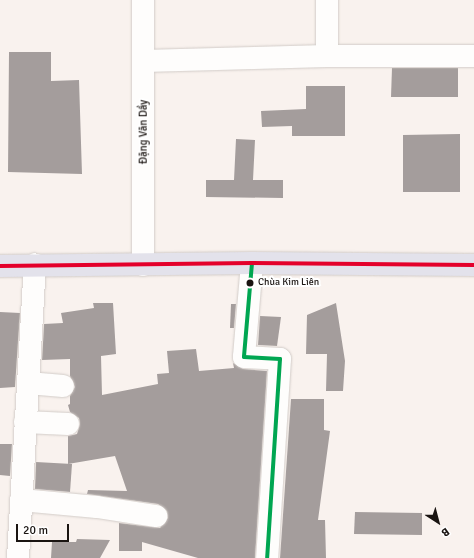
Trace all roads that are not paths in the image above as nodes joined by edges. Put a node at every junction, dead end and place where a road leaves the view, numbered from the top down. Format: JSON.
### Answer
{"nodes":[{"id":1,"x":143,"y":0,"type":"edge"},
{"id":2,"x":327,"y":0,"type":"edge"},
{"id":3,"x":327,"y":56,"type":"junction"},
{"id":4,"x":474,"y":56,"type":"edge"},
{"id":5,"x":144,"y":61,"type":"junction"},
{"id":6,"x":35,"y":264,"type":"junction"},
{"id":7,"x":252,"y":264,"type":"junction"},
{"id":8,"x":144,"y":265,"type":"junction"},
{"id":9,"x":474,"y":265,"type":"edge"},
{"id":10,"x":0,"y":266,"type":"edge"},
{"id":11,"x":28,"y":383,"type":"junction"},
{"id":12,"x":63,"y":386,"type":"dead end"},
{"id":13,"x":26,"y":422,"type":"junction"},
{"id":14,"x":68,"y":424,"type":"dead end"},
{"id":15,"x":21,"y":500,"type":"junction"},
{"id":16,"x":156,"y":516,"type":"dead end"},
{"id":17,"x":18,"y":558,"type":"edge"},
{"id":18,"x":267,"y":558,"type":"edge"}],
"edges":[{"from":1,"to":5,"type":"street","name":"Đặng Văn Dầy"},
{"from":2,"to":3,"type":"street"},
{"from":3,"to":4,"type":"street"},
{"from":3,"to":5,"type":"street"},
{"from":5,"to":8,"type":"street","name":"Đặng Văn Dầy"},
{"from":6,"to":8,"type":"highway"},
{"from":6,"to":10,"type":"highway"},
{"from":6,"to":11,"type":"street"},
{"from":7,"to":8,"type":"highway"},
{"from":7,"to":9,"type":"highway"},
{"from":7,"to":18,"type":"street"},
{"from":11,"to":12,"type":"street"},
{"from":11,"to":13,"type":"street"},
{"from":13,"to":14,"type":"street"},
{"from":13,"to":15,"type":"street"},
{"from":15,"to":16,"type":"street"},
{"from":15,"to":17,"type":"street"}]}
